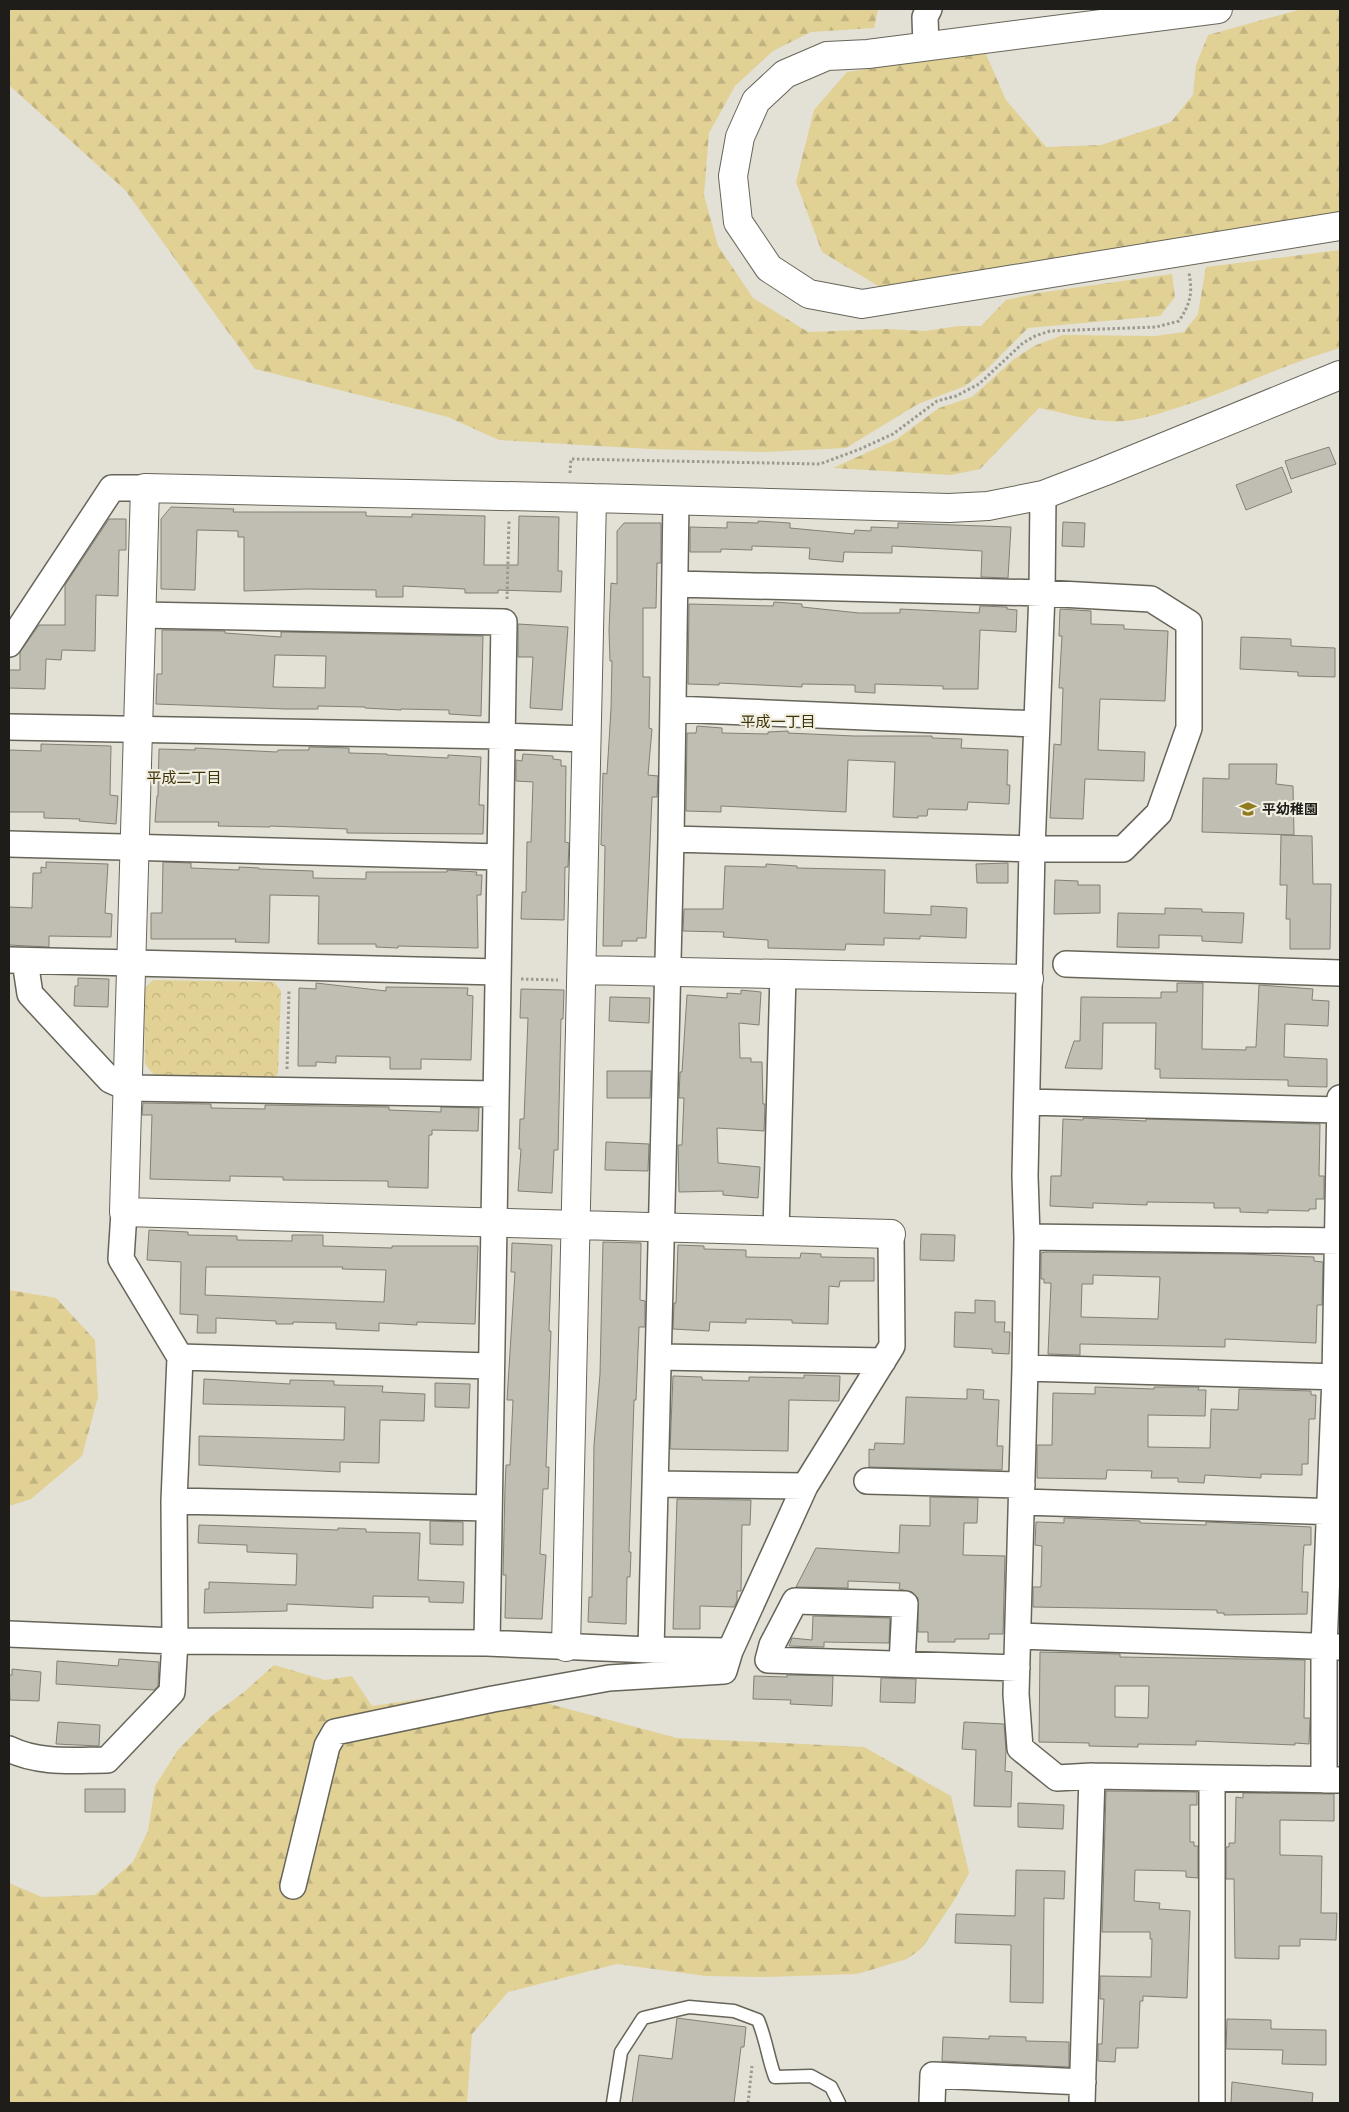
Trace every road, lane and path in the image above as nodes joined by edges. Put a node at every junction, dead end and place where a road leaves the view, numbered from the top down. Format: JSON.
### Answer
{"nodes":[{"id":1,"x":928,"y":9,"type":"edge"},
{"id":2,"x":1218,"y":9,"type":"edge"},
{"id":3,"x":926,"y":46,"type":"junction"},
{"id":4,"x":1340,"y":226,"type":"edge"},
{"id":5,"x":1188,"y":270,"type":"dead end"},
{"id":6,"x":1339,"y":380,"type":"edge"},
{"id":7,"x":570,"y":475,"type":"dead end"},
{"id":8,"x":145,"y":488,"type":"junction"},
{"id":9,"x":1043,"y":495,"type":"junction"},
{"id":10,"x":592,"y":498,"type":"junction"},
{"id":11,"x":676,"y":500,"type":"junction"},
{"id":12,"x":509,"y":511,"type":"dead end"},
{"id":13,"x":676,"y":584,"type":"junction"},
{"id":14,"x":1042,"y":593,"type":"junction"},
{"id":15,"x":141,"y":615,"type":"junction"},
{"id":16,"x":504,"y":622,"type":"junction"},
{"id":17,"x":9,"y":644,"type":"edge"},
{"id":18,"x":673,"y":709,"type":"junction"},
{"id":19,"x":1037,"y":724,"type":"junction"},
{"id":20,"x":9,"y":727,"type":"edge"},
{"id":21,"x":138,"y":729,"type":"junction"},
{"id":22,"x":502,"y":736,"type":"junction"},
{"id":23,"x":587,"y":739,"type":"junction"},
{"id":24,"x":671,"y":840,"type":"junction"},
{"id":25,"x":9,"y":844,"type":"edge"},
{"id":26,"x":135,"y":847,"type":"junction"},
{"id":27,"x":1032,"y":849,"type":"junction"},
{"id":28,"x":500,"y":857,"type":"junction"},
{"id":29,"x":17,"y":961,"type":"edge"},
{"id":30,"x":131,"y":964,"type":"junction"},
{"id":31,"x":1066,"y":964,"type":"dead end"},
{"id":32,"x":290,"y":967,"type":"junction"},
{"id":33,"x":668,"y":972,"type":"junction"},
{"id":34,"x":1340,"y":973,"type":"edge"},
{"id":35,"x":783,"y":974,"type":"junction"},
{"id":36,"x":498,"y":975,"type":"junction"},
{"id":37,"x":582,"y":976,"type":"junction"},
{"id":38,"x":1029,"y":980,"type":"junction"},
{"id":39,"x":128,"y":1088,"type":"junction"},
{"id":40,"x":286,"y":1090,"type":"junction"},
{"id":41,"x":496,"y":1094,"type":"junction"},
{"id":42,"x":1027,"y":1102,"type":"junction"},
{"id":43,"x":1340,"y":1104,"type":"edge"},
{"id":44,"x":124,"y":1212,"type":"junction"},
{"id":45,"x":494,"y":1222,"type":"junction"},
{"id":46,"x":576,"y":1225,"type":"junction"},
{"id":47,"x":662,"y":1227,"type":"junction"},
{"id":48,"x":776,"y":1231,"type":"junction"},
{"id":49,"x":891,"y":1234,"type":"joint"},
{"id":50,"x":1027,"y":1237,"type":"junction"},
{"id":51,"x":1338,"y":1241,"type":"edge"},
{"id":52,"x":180,"y":1357,"type":"junction"},
{"id":53,"x":659,"y":1357,"type":"junction"},
{"id":54,"x":883,"y":1361,"type":"junction"},
{"id":55,"x":491,"y":1366,"type":"junction"},
{"id":56,"x":1026,"y":1368,"type":"junction"},
{"id":57,"x":1338,"y":1377,"type":"edge"},
{"id":58,"x":867,"y":1481,"type":"dead end"},
{"id":59,"x":656,"y":1484,"type":"junction"},
{"id":60,"x":805,"y":1486,"type":"junction"},
{"id":61,"x":1022,"y":1494,"type":"junction"},
{"id":62,"x":174,"y":1501,"type":"junction"},
{"id":63,"x":489,"y":1508,"type":"junction"},
{"id":64,"x":1335,"y":1512,"type":"edge"},
{"id":65,"x":9,"y":1634,"type":"edge"},
{"id":66,"x":1018,"y":1636,"type":"junction"},
{"id":67,"x":175,"y":1641,"type":"junction"},
{"id":68,"x":486,"y":1643,"type":"junction"},
{"id":69,"x":566,"y":1647,"type":"junction"},
{"id":70,"x":1332,"y":1647,"type":"edge"},
{"id":71,"x":651,"y":1650,"type":"junction"},
{"id":72,"x":730,"y":1651,"type":"junction"},
{"id":73,"x":902,"y":1664,"type":"junction"},
{"id":74,"x":1017,"y":1668,"type":"junction"},
{"id":75,"x":9,"y":1749,"type":"edge"},
{"id":76,"x":1092,"y":1776,"type":"junction"},
{"id":77,"x":1212,"y":1779,"type":"junction"},
{"id":78,"x":1332,"y":1780,"type":"edge"},
{"id":79,"x":293,"y":1886,"type":"dead end"},
{"id":80,"x":1082,"y":2093,"type":"edge"},
{"id":81,"x":613,"y":2103,"type":"edge"},
{"id":82,"x":839,"y":2103,"type":"edge"},
{"id":83,"x":932,"y":2103,"type":"edge"},
{"id":84,"x":1212,"y":2103,"type":"edge"}],
"edges":[{"from":1,"to":3,"type":"street"},
{"from":2,"to":3,"type":"street"},
{"from":3,"to":4,"type":"street"},
{"from":5,"to":7,"type":"path"},
{"from":6,"to":9,"type":"street"},
{"from":8,"to":10,"type":"street"},
{"from":8,"to":15,"type":"street"},
{"from":8,"to":17,"type":"street"},
{"from":9,"to":11,"type":"street"},
{"from":9,"to":14,"type":"street"},
{"from":10,"to":11,"type":"street"},
{"from":10,"to":23,"type":"street"},
{"from":11,"to":13,"type":"street"},
{"from":12,"to":16,"type":"path"},
{"from":13,"to":14,"type":"street"},
{"from":13,"to":18,"type":"street"},
{"from":14,"to":19,"type":"street"},
{"from":14,"to":27,"type":"street"},
{"from":15,"to":16,"type":"street"},
{"from":15,"to":21,"type":"street"},
{"from":16,"to":22,"type":"street"},
{"from":18,"to":19,"type":"street"},
{"from":18,"to":24,"type":"street"},
{"from":19,"to":27,"type":"street"},
{"from":20,"to":21,"type":"street"},
{"from":21,"to":22,"type":"street"},
{"from":21,"to":26,"type":"street"},
{"from":22,"to":23,"type":"street"},
{"from":22,"to":28,"type":"street"},
{"from":23,"to":37,"type":"street"},
{"from":24,"to":27,"type":"street"},
{"from":24,"to":33,"type":"street"},
{"from":25,"to":26,"type":"street"},
{"from":26,"to":28,"type":"street"},
{"from":26,"to":30,"type":"street"},
{"from":27,"to":38,"type":"street"},
{"from":28,"to":36,"type":"street"},
{"from":29,"to":30,"type":"street"},
{"from":29,"to":39,"type":"street"},
{"from":30,"to":32,"type":"street"},
{"from":30,"to":39,"type":"street"},
{"from":31,"to":34,"type":"street"},
{"from":32,"to":36,"type":"street"},
{"from":32,"to":40,"type":"path"},
{"from":33,"to":35,"type":"street"},
{"from":33,"to":37,"type":"street"},
{"from":33,"to":47,"type":"street"},
{"from":35,"to":38,"type":"street"},
{"from":35,"to":48,"type":"street"},
{"from":36,"to":37,"type":"path"},
{"from":36,"to":41,"type":"street"},
{"from":37,"to":46,"type":"street"},
{"from":38,"to":42,"type":"street"},
{"from":39,"to":40,"type":"street"},
{"from":39,"to":44,"type":"street"},
{"from":40,"to":41,"type":"street"},
{"from":41,"to":45,"type":"street"},
{"from":42,"to":43,"type":"street"},
{"from":42,"to":50,"type":"street"},
{"from":43,"to":51,"type":"street"},
{"from":44,"to":45,"type":"street"},
{"from":44,"to":52,"type":"street"},
{"from":45,"to":46,"type":"street"},
{"from":45,"to":55,"type":"street"},
{"from":46,"to":47,"type":"street"},
{"from":46,"to":69,"type":"street"},
{"from":47,"to":48,"type":"street"},
{"from":47,"to":53,"type":"street"},
{"from":48,"to":49,"type":"street"},
{"from":49,"to":54,"type":"street"},
{"from":50,"to":51,"type":"street"},
{"from":50,"to":56,"type":"street"},
{"from":51,"to":57,"type":"street"},
{"from":52,"to":55,"type":"street"},
{"from":52,"to":62,"type":"street"},
{"from":53,"to":54,"type":"street"},
{"from":53,"to":59,"type":"street"},
{"from":54,"to":60,"type":"street"},
{"from":55,"to":63,"type":"street"},
{"from":56,"to":57,"type":"street"},
{"from":56,"to":61,"type":"street"},
{"from":57,"to":64,"type":"street"},
{"from":58,"to":61,"type":"street"},
{"from":59,"to":60,"type":"street"},
{"from":59,"to":71,"type":"street"},
{"from":60,"to":72,"type":"street"},
{"from":61,"to":64,"type":"street"},
{"from":61,"to":66,"type":"street"},
{"from":62,"to":63,"type":"street"},
{"from":62,"to":67,"type":"street"},
{"from":63,"to":68,"type":"street"},
{"from":64,"to":70,"type":"street"},
{"from":65,"to":67,"type":"street"},
{"from":66,"to":70,"type":"street"},
{"from":66,"to":74,"type":"street"},
{"from":67,"to":68,"type":"street"},
{"from":67,"to":75,"type":"street"},
{"from":68,"to":69,"type":"street"},
{"from":69,"to":71,"type":"street"},
{"from":70,"to":78,"type":"street"},
{"from":71,"to":72,"type":"street"},
{"from":72,"to":79,"type":"street"},
{"from":73,"to":73,"type":"street"},
{"from":73,"to":74,"type":"street"},
{"from":74,"to":76,"type":"street"},
{"from":76,"to":77,"type":"street"},
{"from":76,"to":80,"type":"street"},
{"from":77,"to":78,"type":"street"},
{"from":77,"to":84,"type":"street"},
{"from":80,"to":83,"type":"street"},
{"from":81,"to":82,"type":"lane"}]}
